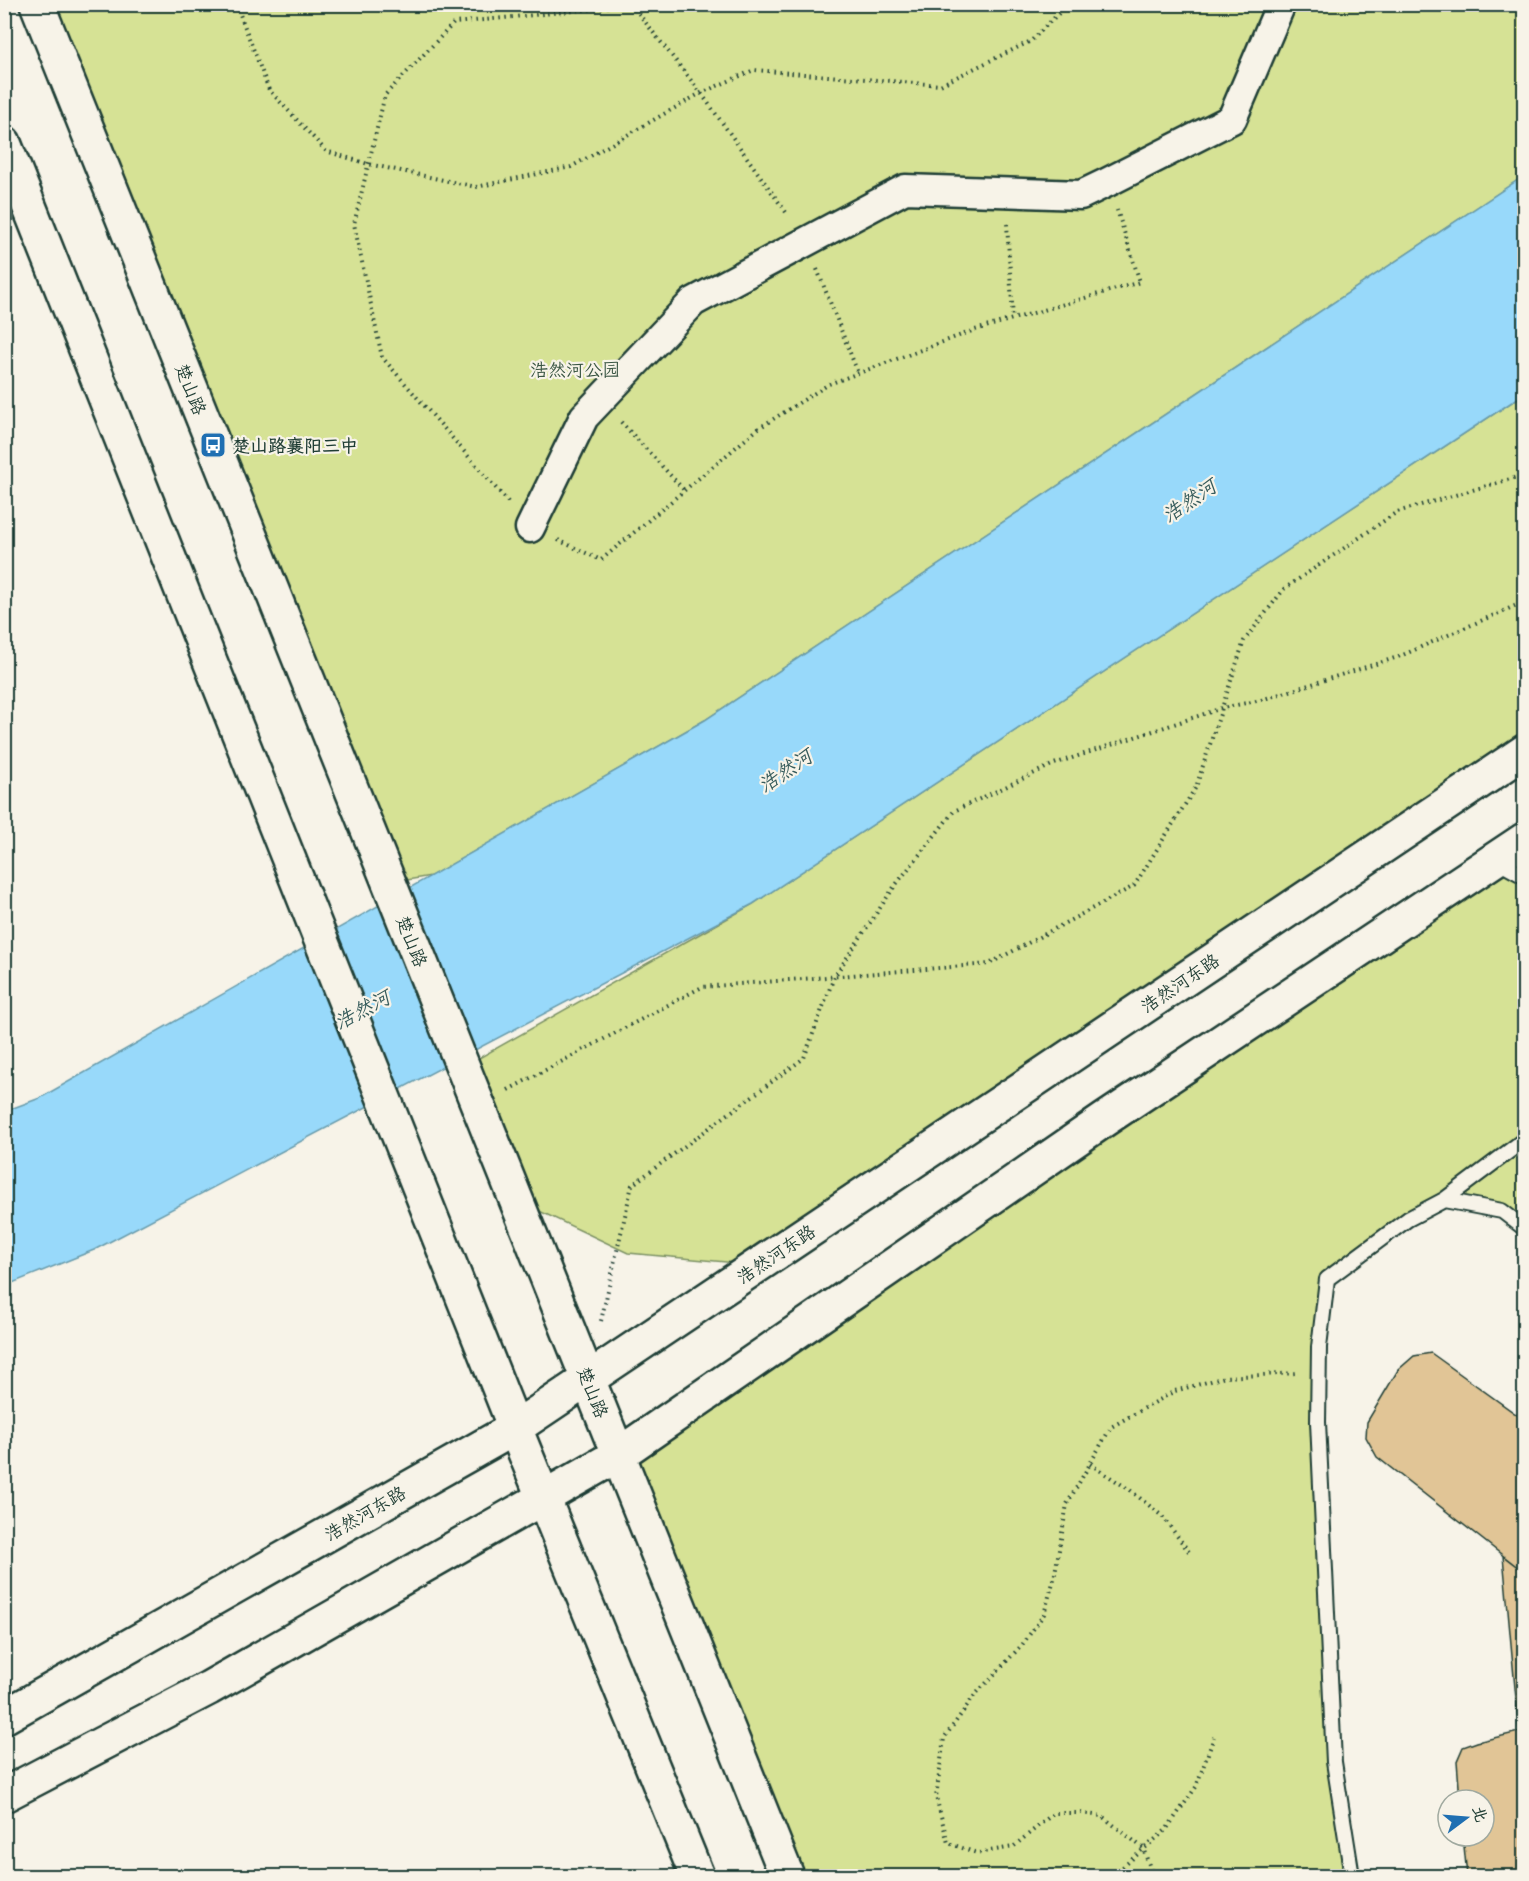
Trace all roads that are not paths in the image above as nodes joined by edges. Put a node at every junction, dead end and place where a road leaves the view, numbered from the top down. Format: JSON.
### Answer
{"nodes":[{"id":1,"x":1281,"y":4,"type":"edge"},
{"id":2,"x":40,"y":9,"type":"edge"},
{"id":3,"x":4,"y":143,"type":"edge"},
{"id":4,"x":530,"y":528,"type":"road end"},
{"id":5,"x":1524,"y":752,"type":"edge"},
{"id":6,"x":1524,"y":840,"type":"edge"},
{"id":7,"x":1494,"y":860,"type":"junction"},
{"id":8,"x":1524,"y":876,"type":"edge"},
{"id":9,"x":1524,"y":1140,"type":"edge"},
{"id":10,"x":1444,"y":1200,"type":"junction"},
{"id":11,"x":1524,"y":1228,"type":"edge"},
{"id":12,"x":588,"y":1380,"type":"junction"},
{"id":13,"x":515,"y":1428,"type":"junction"},
{"id":14,"x":618,"y":1455,"type":"junction"},
{"id":15,"x":544,"y":1497,"type":"junction"},
{"id":16,"x":4,"y":1718,"type":"edge"},
{"id":17,"x":4,"y":1795,"type":"edge"},
{"id":18,"x":697,"y":1876,"type":"edge"},
{"id":19,"x":787,"y":1876,"type":"edge"},
{"id":20,"x":1352,"y":1876,"type":"edge"}],
"edges":[{"from":1,"to":4,"type":"street"},
{"from":2,"to":12,"type":"main road","name":"楚山路"},
{"from":3,"to":13,"type":"main road"},
{"from":5,"to":12,"type":"main road","name":"浩然河东路"},
{"from":6,"to":7,"type":"main road"},
{"from":7,"to":8,"type":"lane"},
{"from":7,"to":14,"type":"main road"},
{"from":9,"to":10,"type":"lane"},
{"from":10,"to":11,"type":"lane"},
{"from":10,"to":20,"type":"lane"},
{"from":12,"to":13,"type":"main road","name":"浩然河东路"},
{"from":12,"to":14,"type":"main road","name":"楚山路"},
{"from":13,"to":15,"type":"main road"},
{"from":13,"to":16,"type":"main road","name":"浩然河东路"},
{"from":14,"to":15,"type":"main road"},
{"from":14,"to":19,"type":"main road","name":"楚山路"},
{"from":15,"to":17,"type":"main road"},
{"from":15,"to":18,"type":"main road"}]}
